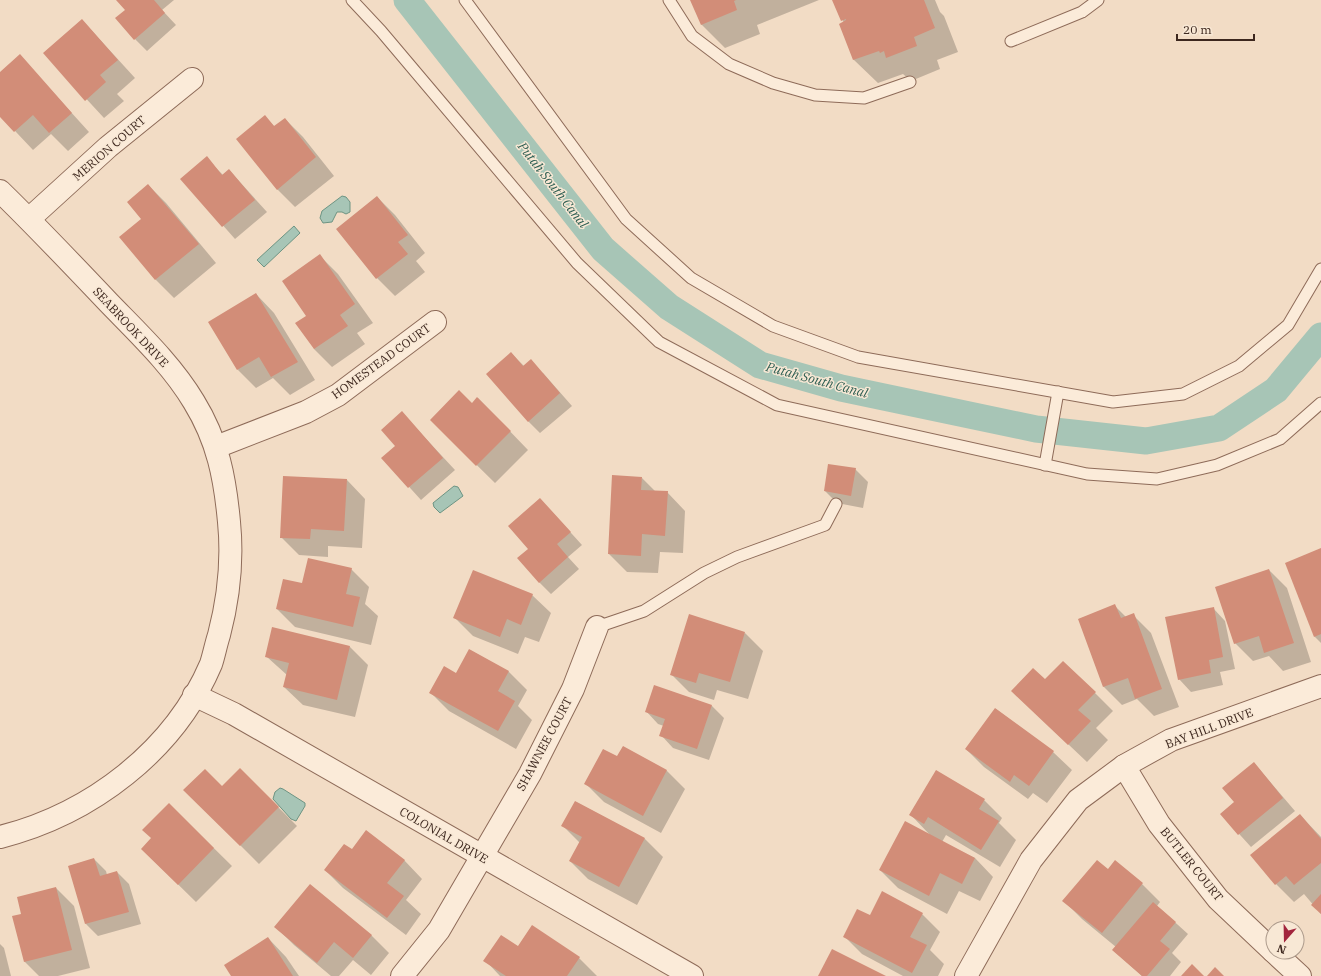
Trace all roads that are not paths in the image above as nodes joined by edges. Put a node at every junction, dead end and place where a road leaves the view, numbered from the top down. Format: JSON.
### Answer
{"nodes":[{"id":1,"x":352,"y":0,"type":"edge"},
{"id":2,"x":465,"y":0,"type":"edge"},
{"id":3,"x":669,"y":0,"type":"edge"},
{"id":4,"x":1098,"y":0,"type":"edge"},
{"id":5,"x":1011,"y":41,"type":"dead end"},
{"id":6,"x":192,"y":79,"type":"dead end"},
{"id":7,"x":910,"y":82,"type":"dead end"},
{"id":8,"x":0,"y":191,"type":"edge"},
{"id":9,"x":29,"y":219,"type":"junction"},
{"id":10,"x":1321,"y":269,"type":"edge"},
{"id":11,"x":434,"y":322,"type":"dead end"},
{"id":12,"x":1057,"y":398,"type":"junction"},
{"id":13,"x":1321,"y":403,"type":"edge"},
{"id":14,"x":216,"y":447,"type":"junction"},
{"id":15,"x":1046,"y":460,"type":"junction"},
{"id":16,"x":836,"y":504,"type":"dead end"},
{"id":17,"x":598,"y":627,"type":"joint"},
{"id":18,"x":1321,"y":686,"type":"edge"},
{"id":19,"x":194,"y":694,"type":"junction"},
{"id":20,"x":1124,"y":766,"type":"junction"},
{"id":21,"x":0,"y":837,"type":"edge"},
{"id":22,"x":482,"y":857,"type":"junction"},
{"id":23,"x":1265,"y":943,"type":"edge"},
{"id":24,"x":1283,"y":960,"type":"edge"},
{"id":25,"x":670,"y":971,"type":"edge"},
{"id":26,"x":402,"y":976,"type":"edge"},
{"id":27,"x":692,"y":976,"type":"edge"},
{"id":28,"x":966,"y":976,"type":"edge"},
{"id":29,"x":1300,"y":976,"type":"edge"}],
"edges":[{"from":1,"to":15,"type":"lane"},
{"from":2,"to":12,"type":"lane"},
{"from":3,"to":7,"type":"lane"},
{"from":4,"to":5,"type":"lane"},
{"from":6,"to":9,"type":"street","name":"MERION COURT"},
{"from":8,"to":9,"type":"street","name":"SEABROOK DRIVE"},
{"from":9,"to":14,"type":"street","name":"SEABROOK DRIVE"},
{"from":10,"to":12,"type":"lane"},
{"from":11,"to":14,"type":"street","name":"HOMESTEAD COURT"},
{"from":12,"to":15,"type":"lane"},
{"from":13,"to":15,"type":"lane"},
{"from":14,"to":19,"type":"street","name":"SEABROOK DRIVE"},
{"from":16,"to":17,"type":"lane"},
{"from":17,"to":22,"type":"street","name":"SHAWNEE COURT"},
{"from":18,"to":20,"type":"street","name":"BAY HILL DRIVE"},
{"from":19,"to":21,"type":"street","name":"SEABROOK DRIVE"},
{"from":19,"to":22,"type":"street","name":"COLONIAL DRIVE"},
{"from":20,"to":23,"type":"street","name":"BUTLER COURT"},
{"from":20,"to":28,"type":"street","name":"BAY HILL DRIVE"},
{"from":22,"to":25,"type":"street","name":"COLONIAL DRIVE"},
{"from":22,"to":26,"type":"street","name":"SHAWNEE COURT"},
{"from":24,"to":29,"type":"street","name":"BUTLER COURT"},
{"from":25,"to":27,"type":"street","name":"COLONIAL DRIVE"}]}
